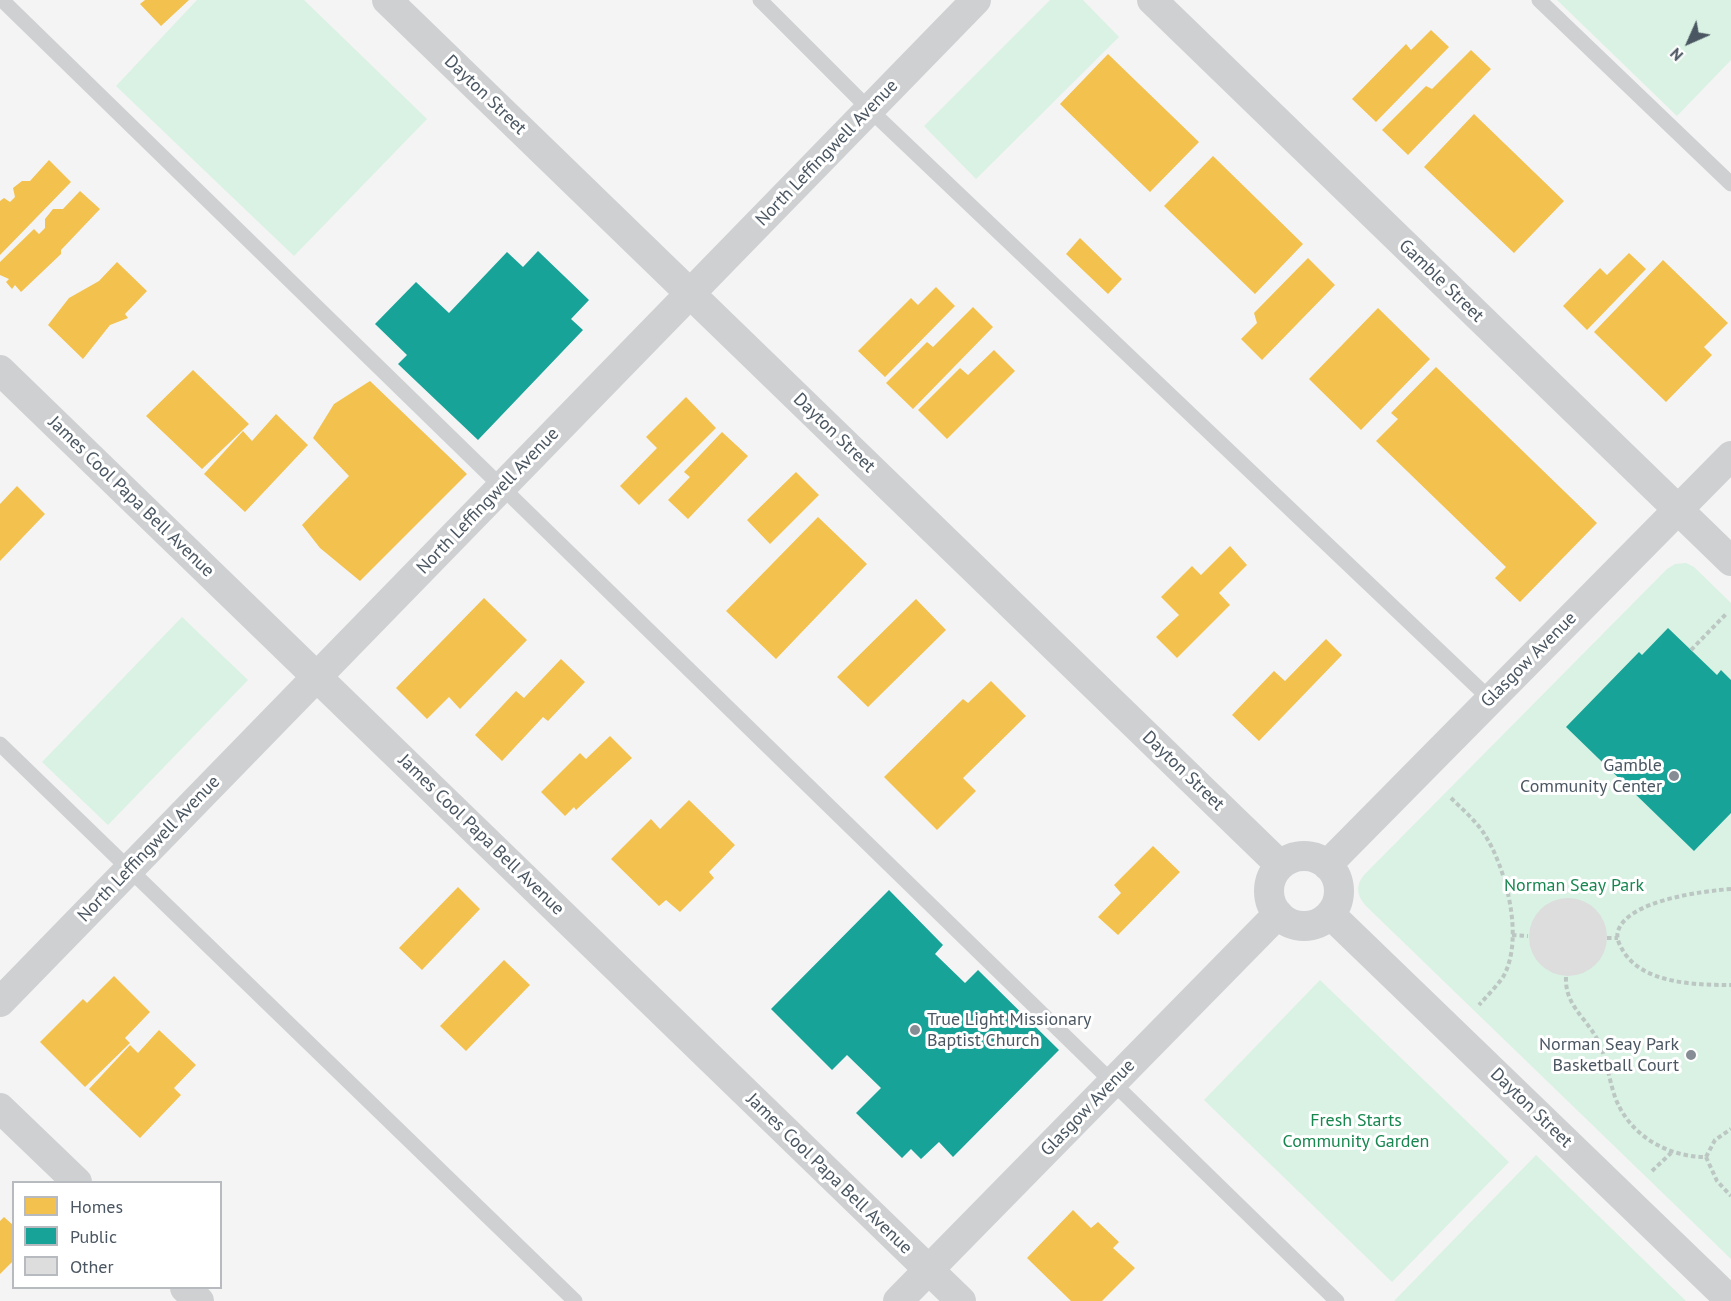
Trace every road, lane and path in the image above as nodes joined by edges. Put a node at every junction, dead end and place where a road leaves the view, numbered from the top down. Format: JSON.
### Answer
{"nodes":[{"id":1,"x":2,"y":0,"type":"edge"},
{"id":2,"x":387,"y":0,"type":"edge"},
{"id":3,"x":760,"y":0,"type":"edge"},
{"id":4,"x":976,"y":0,"type":"edge"},
{"id":5,"x":1152,"y":0,"type":"edge"},
{"id":6,"x":1539,"y":0,"type":"edge"},
{"id":7,"x":869,"y":109,"type":"junction"},
{"id":8,"x":1731,"y":184,"type":"edge"},
{"id":9,"x":690,"y":293,"type":"junction"},
{"id":10,"x":0,"y":370,"type":"edge"},
{"id":11,"x":1731,"y":456,"type":"edge"},
{"id":12,"x":502,"y":486,"type":"junction"},
{"id":13,"x":1677,"y":510,"type":"junction"},
{"id":14,"x":1731,"y":561,"type":"edge"},
{"id":15,"x":1727,"y":613,"type":"dead end"},
{"id":16,"x":1691,"y":650,"type":"dead end"},
{"id":17,"x":317,"y":676,"type":"junction"},
{"id":18,"x":1491,"y":699,"type":"junction"},
{"id":19,"x":0,"y":744,"type":"edge"},
{"id":20,"x":1451,"y":798,"type":"dead end"},
{"id":21,"x":1280,"y":865,"type":"junction"},
{"id":22,"x":1327,"y":865,"type":"junction"},
{"id":23,"x":129,"y":870,"type":"junction"},
{"id":24,"x":1731,"y":889,"type":"edge"},
{"id":25,"x":1278,"y":914,"type":"junction"},
{"id":26,"x":1330,"y":915,"type":"junction"},
{"id":27,"x":1512,"y":935,"type":"junction"},
{"id":28,"x":1528,"y":936,"type":"dead end"},
{"id":29,"x":1607,"y":938,"type":"dead end"},
{"id":30,"x":1618,"y":938,"type":"junction"},
{"id":31,"x":1566,"y":977,"type":"dead end"},
{"id":32,"x":1731,"y":985,"type":"edge"},
{"id":33,"x":0,"y":1002,"type":"edge"},
{"id":34,"x":1479,"y":1005,"type":"dead end"},
{"id":35,"x":1114,"y":1082,"type":"junction"},
{"id":36,"x":0,"y":1108,"type":"edge"},
{"id":37,"x":1731,"y":1129,"type":"edge"},
{"id":38,"x":1671,"y":1152,"type":"junction"},
{"id":39,"x":1706,"y":1157,"type":"junction"},
{"id":40,"x":1652,"y":1171,"type":"dead end"},
{"id":41,"x":76,"y":1181,"type":"edge"},
{"id":42,"x":1731,"y":1196,"type":"edge"},
{"id":43,"x":929,"y":1270,"type":"junction"},
{"id":44,"x":187,"y":1289,"type":"edge"},
{"id":45,"x":199,"y":1301,"type":"edge"},
{"id":46,"x":575,"y":1301,"type":"edge"},
{"id":47,"x":898,"y":1301,"type":"edge"},
{"id":48,"x":961,"y":1301,"type":"edge"},
{"id":49,"x":1337,"y":1301,"type":"edge"},
{"id":50,"x":1731,"y":1301,"type":"edge"}],
"edges":[{"from":1,"to":12,"type":"lane"},
{"from":2,"to":9,"type":"street","name":"Dayton Street"},
{"from":3,"to":7,"type":"lane"},
{"from":4,"to":7,"type":"street","name":"North Leffingwell Avenue"},
{"from":5,"to":13,"type":"street","name":"Gamble Street"},
{"from":6,"to":8,"type":"lane"},
{"from":7,"to":9,"type":"street","name":"North Leffingwell Avenue"},
{"from":7,"to":18,"type":"lane"},
{"from":9,"to":12,"type":"street","name":"North Leffingwell Avenue"},
{"from":9,"to":21,"type":"street","name":"Dayton Street"},
{"from":10,"to":17,"type":"street","name":"James Cool Papa Bell Avenue"},
{"from":11,"to":13,"type":"street","name":"Glasgow Avenue"},
{"from":12,"to":17,"type":"street","name":"North Leffingwell Avenue"},
{"from":12,"to":35,"type":"lane"},
{"from":13,"to":14,"type":"street","name":"Gamble Street"},
{"from":13,"to":18,"type":"street","name":"Glasgow Avenue"},
{"from":15,"to":16,"type":"path"},
{"from":17,"to":23,"type":"street","name":"North Leffingwell Avenue"},
{"from":17,"to":43,"type":"street","name":"James Cool Papa Bell Avenue"},
{"from":18,"to":22,"type":"street","name":"Glasgow Avenue"},
{"from":19,"to":23,"type":"lane"},
{"from":20,"to":27,"type":"path"},
{"from":21,"to":22,"type":"street"},
{"from":21,"to":25,"type":"street"},
{"from":22,"to":26,"type":"street"},
{"from":23,"to":33,"type":"street","name":"North Leffingwell Avenue"},
{"from":23,"to":46,"type":"lane"},
{"from":24,"to":30,"type":"path"},
{"from":25,"to":26,"type":"street"},
{"from":25,"to":35,"type":"street","name":"Glasgow Avenue"},
{"from":26,"to":50,"type":"street","name":"Dayton Street"},
{"from":27,"to":28,"type":"path"},
{"from":27,"to":34,"type":"path"},
{"from":29,"to":30,"type":"path"},
{"from":30,"to":32,"type":"path"},
{"from":31,"to":38,"type":"path"},
{"from":35,"to":43,"type":"street","name":"Glasgow Avenue"},
{"from":35,"to":49,"type":"lane"},
{"from":36,"to":41,"type":"street"},
{"from":37,"to":39,"type":"path"},
{"from":38,"to":39,"type":"path"},
{"from":38,"to":40,"type":"path"},
{"from":39,"to":42,"type":"path"},
{"from":43,"to":47,"type":"street","name":"Glasgow Avenue"},
{"from":43,"to":48,"type":"street","name":"James Cool Papa Bell Avenue"},
{"from":44,"to":45,"type":"street"}]}
